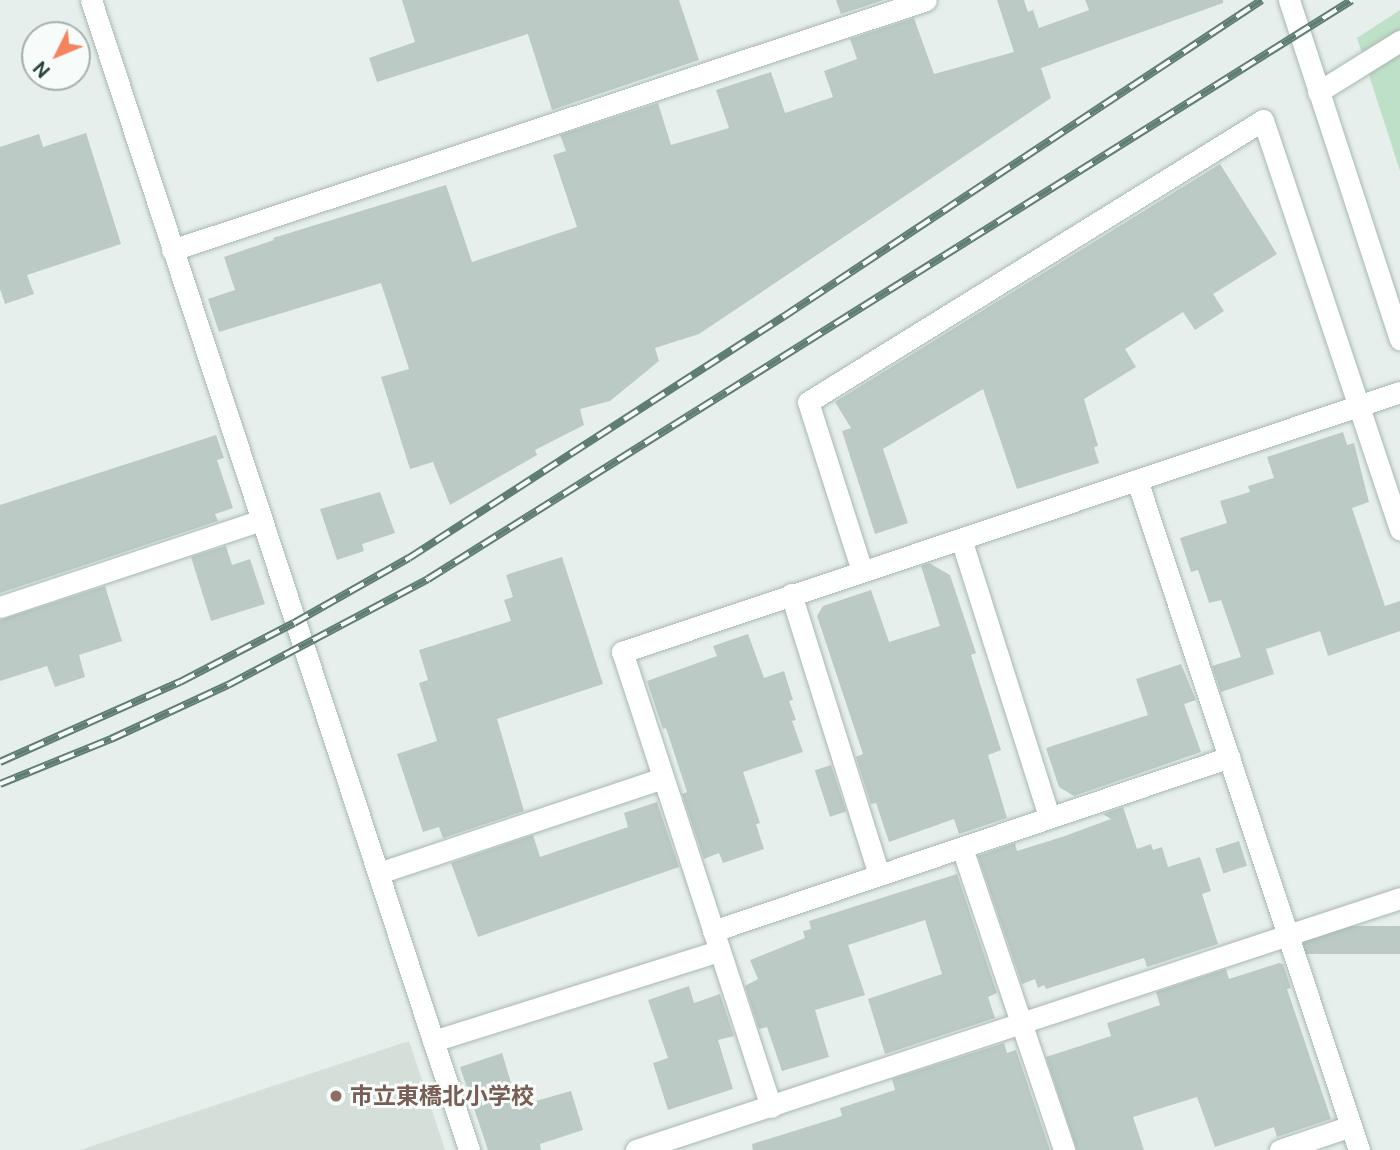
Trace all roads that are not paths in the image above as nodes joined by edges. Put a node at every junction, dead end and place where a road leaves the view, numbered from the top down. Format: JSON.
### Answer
{"nodes":[{"id":1,"x":91,"y":0,"type":"edge"},
{"id":2,"x":926,"y":0,"type":"edge"},
{"id":3,"x":1289,"y":0,"type":"edge"},
{"id":4,"x":1400,"y":41,"type":"edge"},
{"id":5,"x":1318,"y":92,"type":"junction"},
{"id":6,"x":172,"y":250,"type":"junction"},
{"id":7,"x":1400,"y":339,"type":"edge"},
{"id":8,"x":1400,"y":392,"type":"edge"},
{"id":9,"x":1359,"y":405,"type":"junction"},
{"id":10,"x":1137,"y":480,"type":"junction"},
{"id":11,"x":261,"y":520,"type":"junction"},
{"id":12,"x":1400,"y":530,"type":"edge"},
{"id":13,"x":961,"y":539,"type":"junction"},
{"id":14,"x":862,"y":571,"type":"junction"},
{"id":15,"x":791,"y":594,"type":"junction"},
{"id":16,"x":0,"y":607,"type":"edge"},
{"id":17,"x":1230,"y":757,"type":"junction"},
{"id":18,"x":663,"y":778,"type":"junction"},
{"id":19,"x":1049,"y":817,"type":"junction"},
{"id":20,"x":962,"y":848,"type":"junction"},
{"id":21,"x":379,"y":873,"type":"junction"},
{"id":22,"x":879,"y":875,"type":"junction"},
{"id":23,"x":1400,"y":898,"type":"edge"},
{"id":24,"x":1289,"y":935,"type":"junction"},
{"id":25,"x":716,"y":941,"type":"junction"},
{"id":26,"x":1021,"y":1021,"type":"junction"},
{"id":27,"x":433,"y":1041,"type":"junction"},
{"id":28,"x":771,"y":1107,"type":"junction"},
{"id":29,"x":1351,"y":1126,"type":"junction"},
{"id":30,"x":469,"y":1150,"type":"edge"},
{"id":31,"x":636,"y":1150,"type":"edge"},
{"id":32,"x":1064,"y":1150,"type":"edge"},
{"id":33,"x":1280,"y":1150,"type":"edge"},
{"id":34,"x":1359,"y":1150,"type":"edge"}],
"edges":[{"from":1,"to":6,"type":"street"},
{"from":2,"to":6,"type":"street"},
{"from":3,"to":5,"type":"street"},
{"from":4,"to":5,"type":"street"},
{"from":5,"to":7,"type":"street"},
{"from":6,"to":11,"type":"street"},
{"from":8,"to":9,"type":"street"},
{"from":9,"to":10,"type":"street"},
{"from":9,"to":12,"type":"street"},
{"from":9,"to":14,"type":"street"},
{"from":10,"to":13,"type":"street"},
{"from":10,"to":17,"type":"street"},
{"from":11,"to":16,"type":"street"},
{"from":11,"to":21,"type":"street"},
{"from":13,"to":14,"type":"street"},
{"from":13,"to":19,"type":"street"},
{"from":14,"to":15,"type":"street"},
{"from":15,"to":18,"type":"street"},
{"from":15,"to":22,"type":"street"},
{"from":17,"to":19,"type":"street"},
{"from":17,"to":24,"type":"street"},
{"from":18,"to":21,"type":"street"},
{"from":18,"to":25,"type":"street"},
{"from":19,"to":20,"type":"street"},
{"from":20,"to":22,"type":"street"},
{"from":20,"to":26,"type":"street"},
{"from":21,"to":27,"type":"street"},
{"from":22,"to":25,"type":"street"},
{"from":23,"to":24,"type":"street"},
{"from":24,"to":26,"type":"street"},
{"from":24,"to":29,"type":"street"},
{"from":25,"to":27,"type":"street"},
{"from":25,"to":28,"type":"street"},
{"from":26,"to":28,"type":"street"},
{"from":26,"to":32,"type":"street"},
{"from":27,"to":30,"type":"street"},
{"from":28,"to":31,"type":"street"},
{"from":29,"to":33,"type":"street"},
{"from":29,"to":34,"type":"street"}]}
